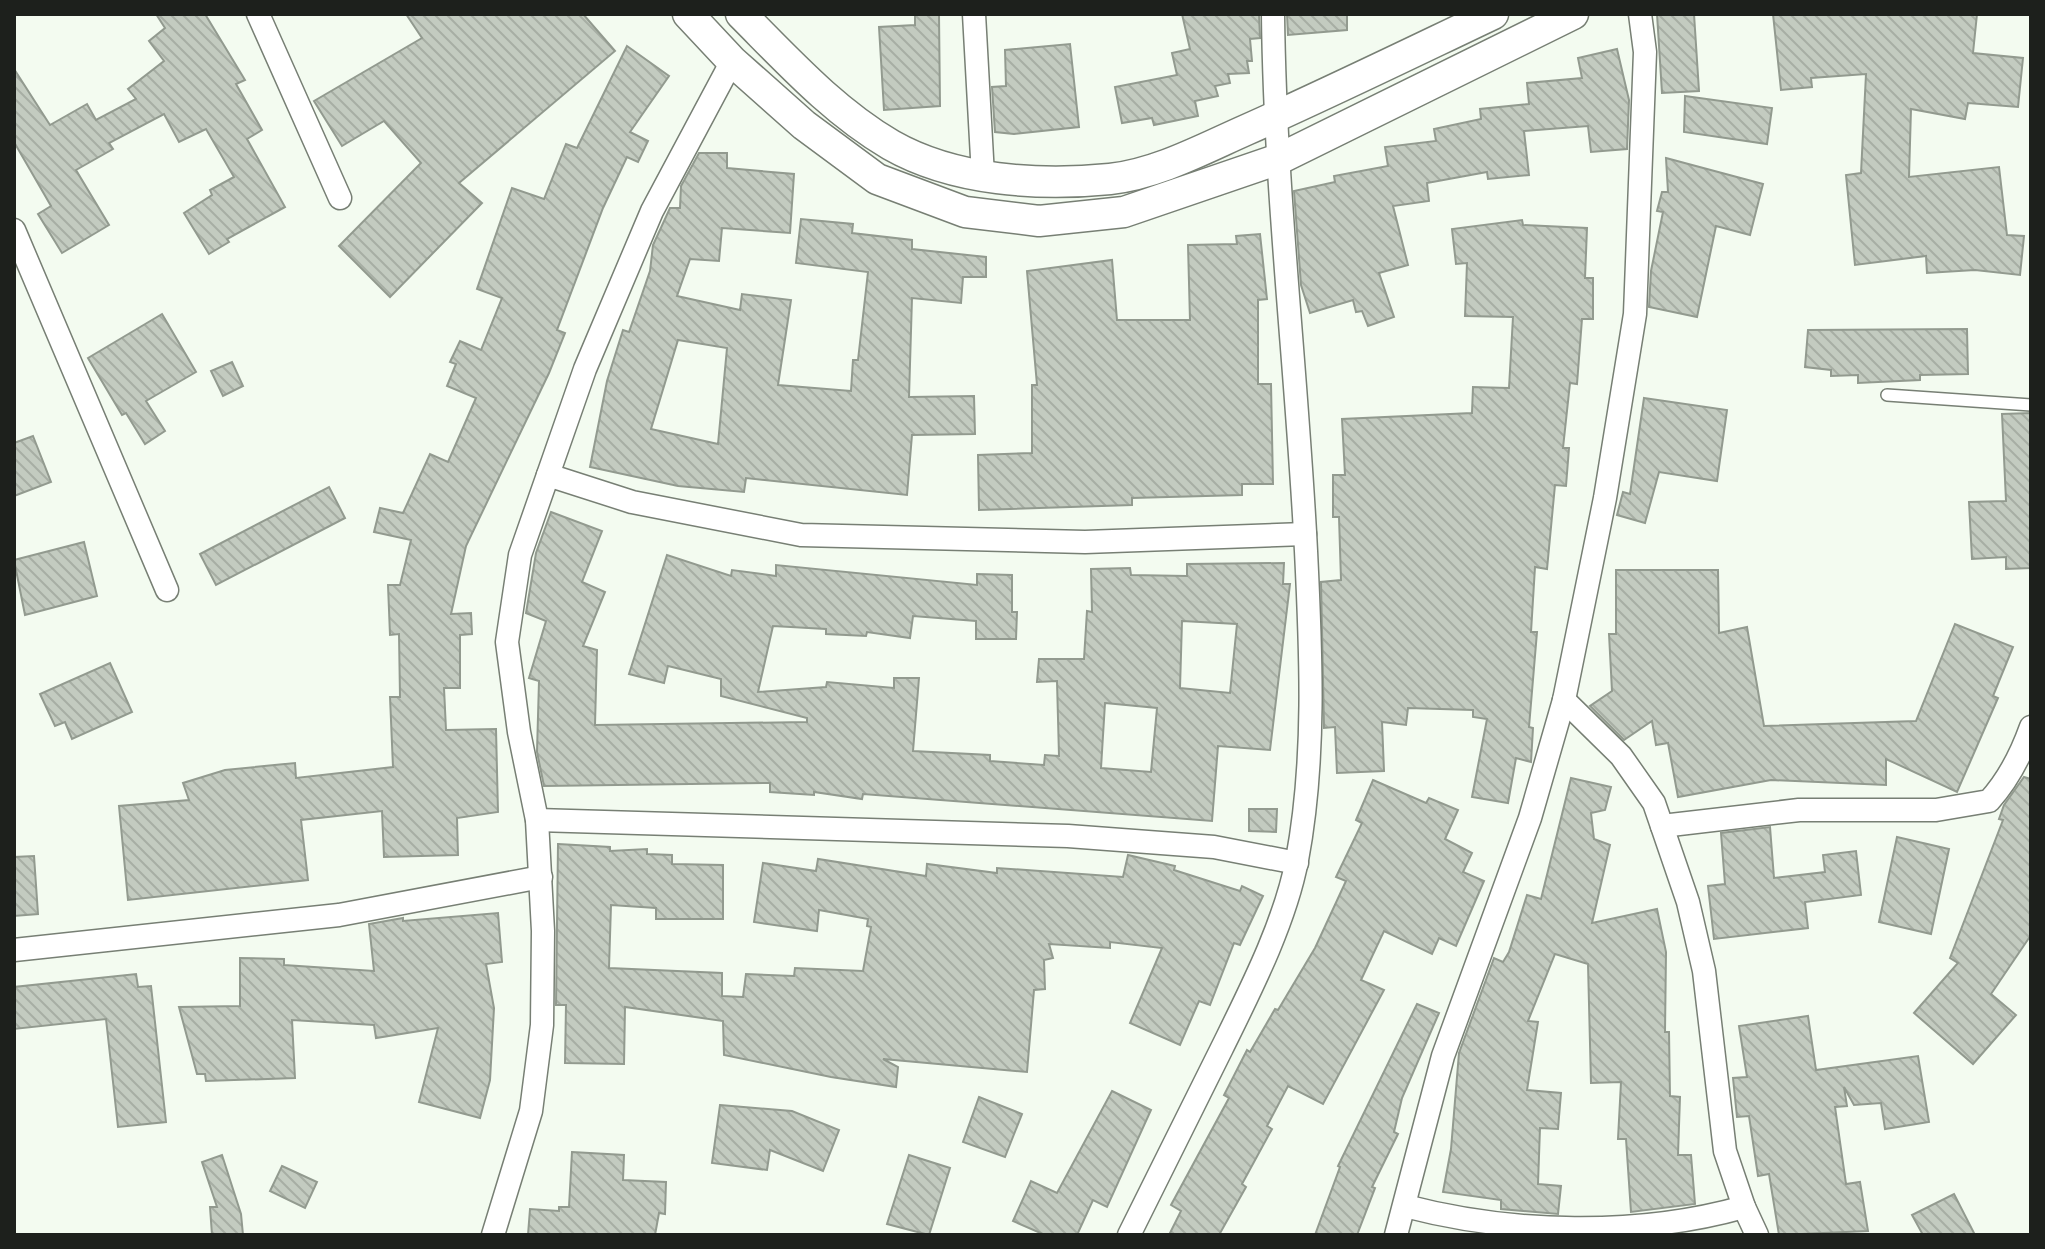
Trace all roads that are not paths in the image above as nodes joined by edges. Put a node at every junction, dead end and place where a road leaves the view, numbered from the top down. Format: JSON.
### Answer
{"nodes":[{"id":1,"x":258,"y":14,"type":"edge"},
{"id":2,"x":741,"y":14,"type":"edge"},
{"id":3,"x":974,"y":14,"type":"edge"},
{"id":4,"x":1273,"y":14,"type":"edge"},
{"id":5,"x":1493,"y":14,"type":"edge"},
{"id":6,"x":1573,"y":14,"type":"edge"},
{"id":7,"x":1640,"y":14,"type":"edge"},
{"id":8,"x":692,"y":18,"type":"edge"},
{"id":9,"x":732,"y":61,"type":"junction"},
{"id":10,"x":1274,"y":118,"type":"junction"},
{"id":11,"x":1279,"y":159,"type":"junction"},
{"id":12,"x":983,"y":176,"type":"junction"},
{"id":13,"x":340,"y":198,"type":"dead end"},
{"id":14,"x":14,"y":230,"type":"edge"},
{"id":15,"x":1887,"y":395,"type":"dead end"},
{"id":16,"x":2031,"y":405,"type":"edge"},
{"id":17,"x":548,"y":475,"type":"junction"},
{"id":18,"x":1305,"y":534,"type":"junction"},
{"id":19,"x":167,"y":590,"type":"dead end"},
{"id":20,"x":1564,"y":700,"type":"junction"},
{"id":21,"x":2031,"y":727,"type":"edge"},
{"id":22,"x":537,"y":820,"type":"junction"},
{"id":23,"x":1662,"y":826,"type":"junction"},
{"id":24,"x":1297,"y":863,"type":"junction"},
{"id":25,"x":541,"y":877,"type":"junction"},
{"id":26,"x":14,"y":950,"type":"edge"},
{"id":27,"x":1405,"y":1206,"type":"junction"},
{"id":28,"x":1744,"y":1207,"type":"junction"},
{"id":29,"x":493,"y":1235,"type":"edge"},
{"id":30,"x":1129,"y":1235,"type":"edge"},
{"id":31,"x":1396,"y":1235,"type":"edge"},
{"id":32,"x":1757,"y":1235,"type":"edge"}],
"edges":[{"from":1,"to":13,"type":"street"},
{"from":2,"to":12,"type":"main road"},
{"from":3,"to":12,"type":"street"},
{"from":4,"to":10,"type":"street"},
{"from":5,"to":10,"type":"main road"},
{"from":6,"to":11,"type":"main road"},
{"from":7,"to":20,"type":"street"},
{"from":8,"to":9,"type":"main road"},
{"from":9,"to":11,"type":"main road"},
{"from":9,"to":17,"type":"street"},
{"from":10,"to":11,"type":"street"},
{"from":10,"to":12,"type":"main road"},
{"from":11,"to":18,"type":"street"},
{"from":14,"to":19,"type":"street"},
{"from":15,"to":16,"type":"lane"},
{"from":17,"to":18,"type":"street"},
{"from":17,"to":22,"type":"street"},
{"from":18,"to":24,"type":"street"},
{"from":20,"to":23,"type":"street"},
{"from":20,"to":27,"type":"street"},
{"from":21,"to":23,"type":"street"},
{"from":22,"to":24,"type":"street"},
{"from":22,"to":25,"type":"street"},
{"from":23,"to":28,"type":"street"},
{"from":24,"to":30,"type":"street"},
{"from":25,"to":26,"type":"street"},
{"from":25,"to":29,"type":"street"},
{"from":27,"to":28,"type":"street"},
{"from":27,"to":31,"type":"street"},
{"from":28,"to":32,"type":"street"}]}
